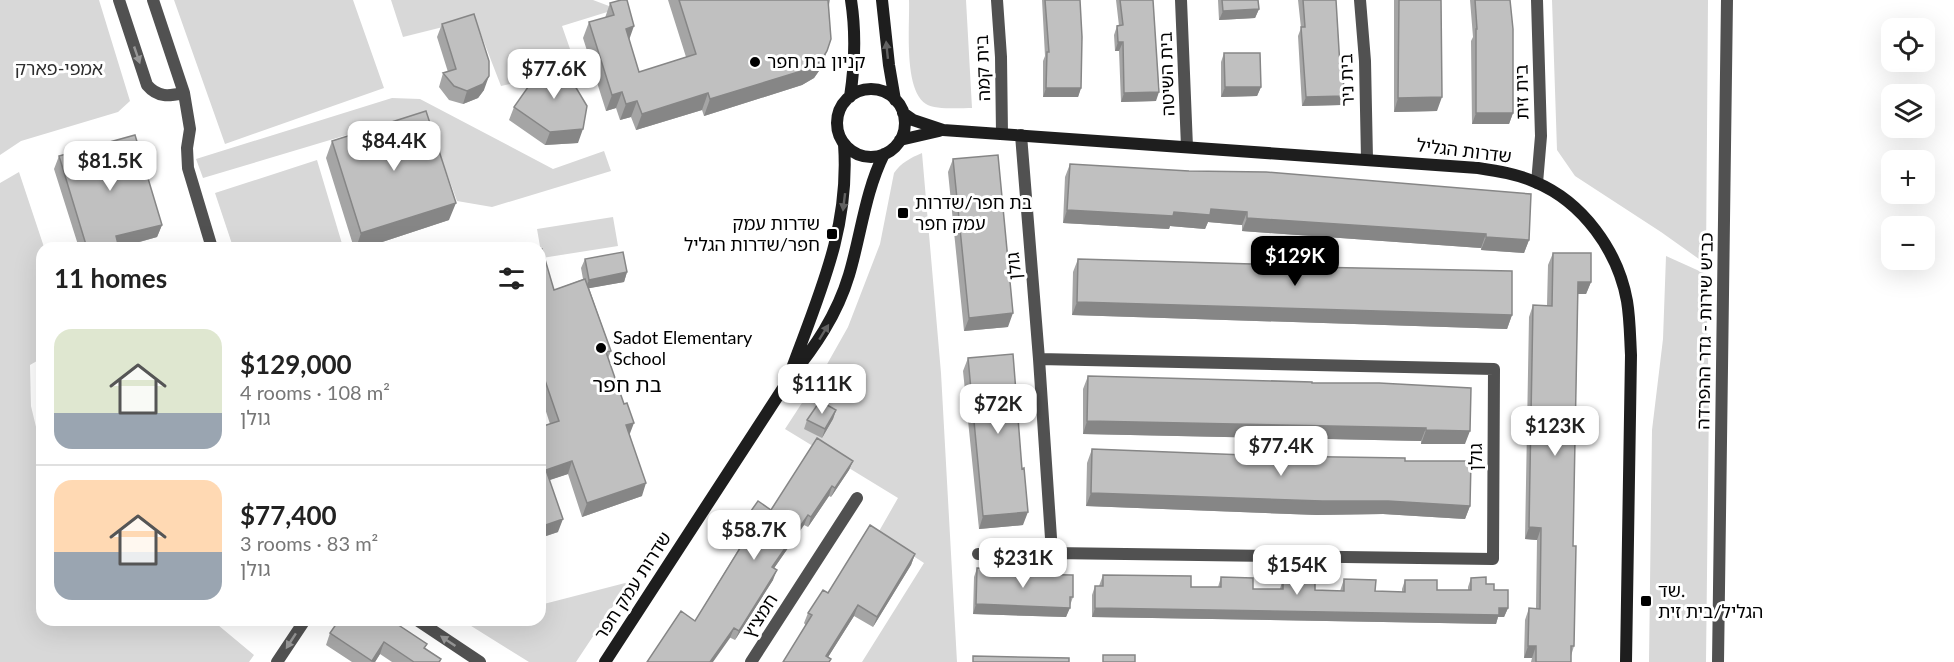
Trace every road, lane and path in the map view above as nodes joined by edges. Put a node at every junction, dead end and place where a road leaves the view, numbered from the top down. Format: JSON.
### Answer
{"nodes":[{"id":1,"x":119,"y":0,"type":"edge"},
{"id":2,"x":153,"y":0,"type":"edge"},
{"id":3,"x":851,"y":0,"type":"edge"},
{"id":4,"x":882,"y":0,"type":"edge"},
{"id":5,"x":998,"y":0,"type":"edge"},
{"id":6,"x":1181,"y":0,"type":"edge"},
{"id":7,"x":1360,"y":0,"type":"edge"},
{"id":8,"x":1537,"y":0,"type":"edge"},
{"id":9,"x":1727,"y":0,"type":"edge"},
{"id":10,"x":184,"y":93,"type":"junction"},
{"id":11,"x":850,"y":96,"type":"junction"},
{"id":12,"x":895,"y":100,"type":"junction"},
{"id":13,"x":903,"y":113,"type":"junction"},
{"id":14,"x":943,"y":130,"type":"junction"},
{"id":15,"x":1002,"y":134,"type":"junction"},
{"id":16,"x":1021,"y":135,"type":"junction"},
{"id":17,"x":900,"y":140,"type":"junction"},
{"id":18,"x":844,"y":144,"type":"junction"},
{"id":19,"x":1187,"y":147,"type":"junction"},
{"id":20,"x":884,"y":154,"type":"junction"},
{"id":21,"x":1367,"y":159,"type":"junction"},
{"id":22,"x":1537,"y":183,"type":"junction"},
{"id":23,"x":210,"y":242,"type":"edge"},
{"id":24,"x":1039,"y":359,"type":"junction"},
{"id":25,"x":789,"y":379,"type":"junction"},
{"id":26,"x":857,"y":498,"type":"dead end"},
{"id":27,"x":1052,"y":553,"type":"junction"},
{"id":28,"x":978,"y":554,"type":"dead end"},
{"id":29,"x":301,"y":626,"type":"edge"},
{"id":30,"x":426,"y":626,"type":"edge"},
{"id":31,"x":277,"y":662,"type":"edge"},
{"id":32,"x":480,"y":662,"type":"edge"},
{"id":33,"x":605,"y":662,"type":"edge"},
{"id":34,"x":751,"y":662,"type":"edge"},
{"id":35,"x":1626,"y":662,"type":"edge"},
{"id":36,"x":1718,"y":662,"type":"edge"}],
"edges":[{"from":1,"to":10,"type":"street","one_way":true},
{"from":2,"to":10,"type":"street"},
{"from":3,"to":11,"type":"street"},
{"from":12,"to":4,"type":"street","one_way":true},
{"from":5,"to":15,"type":"street","name":"בית קמה"},
{"from":6,"to":19,"type":"street","name":"בית השיטה"},
{"from":7,"to":21,"type":"street","name":"בית ניר"},
{"from":8,"to":22,"type":"street","name":"בית זית"},
{"from":9,"to":36,"type":"street","name":"כביש שירות - גדר ההפרדה"},
{"from":10,"to":23,"type":"street"},
{"from":11,"to":12,"type":"street"},
{"from":11,"to":18,"type":"street"},
{"from":12,"to":13,"type":"street"},
{"from":13,"to":14,"type":"street","name":"שדרות הגליל"},
{"from":13,"to":17,"type":"street"},
{"from":14,"to":15,"type":"street","name":"שדרות הגליל"},
{"from":14,"to":17,"type":"street","name":"שדרות הגליל"},
{"from":15,"to":16,"type":"street","name":"שדרות הגליל"},
{"from":16,"to":19,"type":"street","name":"שדרות הגליל"},
{"from":16,"to":24,"type":"street","name":"גולן"},
{"from":17,"to":20,"type":"street"},
{"from":18,"to":20,"type":"street"},
{"from":18,"to":25,"type":"street","name":"שדרות עמק חפר","one_way":true},
{"from":19,"to":21,"type":"street","name":"שדרות הגליל"},
{"from":25,"to":20,"type":"street","name":"שדרות עמק חפר","one_way":true},
{"from":21,"to":22,"type":"street","name":"שדרות הגליל"},
{"from":22,"to":35,"type":"street","name":"שדרות הגליל"},
{"from":24,"to":27,"type":"street","name":"גולן"},
{"from":24,"to":27,"type":"street","name":"גולן"},
{"from":25,"to":33,"type":"street","name":"שדרות עמק חפר"},
{"from":26,"to":34,"type":"street","name":"חמציץ"},
{"from":27,"to":28,"type":"street","name":"גולן"},
{"from":29,"to":31,"type":"street","one_way":true},
{"from":32,"to":30,"type":"street","one_way":true}]}
